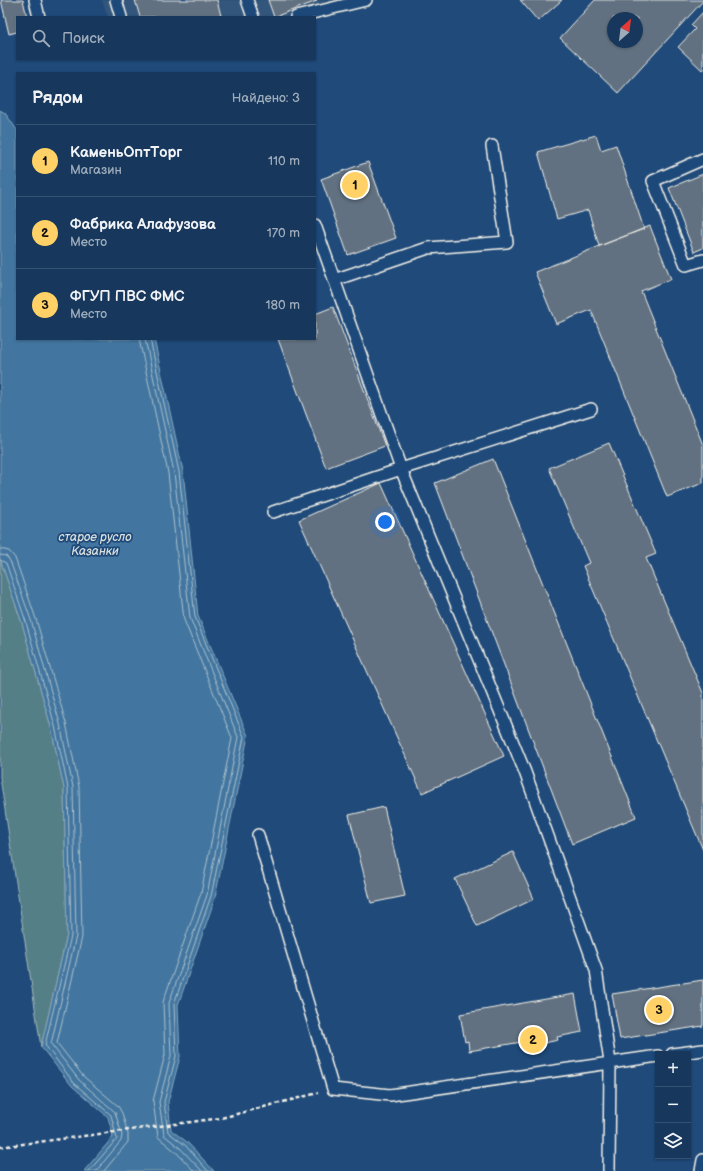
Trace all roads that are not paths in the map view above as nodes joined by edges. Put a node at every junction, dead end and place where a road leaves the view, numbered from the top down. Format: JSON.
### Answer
{"nodes":[{"id":1,"x":35,"y":0,"type":"edge"},
{"id":2,"x":116,"y":0,"type":"edge"},
{"id":3,"x":247,"y":0,"type":"edge"},
{"id":4,"x":366,"y":0,"type":"edge"},
{"id":5,"x":39,"y":16,"type":"edge"},
{"id":6,"x":121,"y":16,"type":"edge"},
{"id":7,"x":253,"y":16,"type":"edge"},
{"id":8,"x":300,"y":16,"type":"edge"},
{"id":9,"x":492,"y":146,"type":"dead end"},
{"id":10,"x":703,"y":159,"type":"edge"},
{"id":11,"x":316,"y":228,"type":"edge"},
{"id":12,"x":703,"y":260,"type":"edge"},
{"id":13,"x":334,"y":280,"type":"junction"},
{"id":14,"x":591,"y":409,"type":"dead end"},
{"id":15,"x":401,"y":469,"type":"junction"},
{"id":16,"x":273,"y":512,"type":"dead end"},
{"id":17,"x":258,"y":834,"type":"dead end"},
{"id":18,"x":703,"y":1050,"type":"edge"},
{"id":19,"x":691,"y":1052,"type":"edge"},
{"id":20,"x":655,"y":1056,"type":"edge"},
{"id":21,"x":610,"y":1062,"type":"junction"},
{"id":22,"x":703,"y":1160,"type":"edge"},
{"id":23,"x":609,"y":1171,"type":"edge"},
{"id":24,"x":701,"y":1171,"type":"edge"}],
"edges":[{"from":1,"to":5,"type":"lane"},
{"from":2,"to":6,"type":"lane"},
{"from":3,"to":7,"type":"lane"},
{"from":4,"to":8,"type":"lane"},
{"from":9,"to":13,"type":"lane"},
{"from":10,"to":12,"type":"lane"},
{"from":11,"to":13,"type":"lane"},
{"from":13,"to":15,"type":"lane"},
{"from":14,"to":15,"type":"lane"},
{"from":15,"to":16,"type":"lane"},
{"from":15,"to":21,"type":"lane"},
{"from":17,"to":21,"type":"lane"},
{"from":18,"to":19,"type":"lane"},
{"from":20,"to":21,"type":"lane"},
{"from":21,"to":23,"type":"lane"},
{"from":22,"to":24,"type":"lane"}]}
